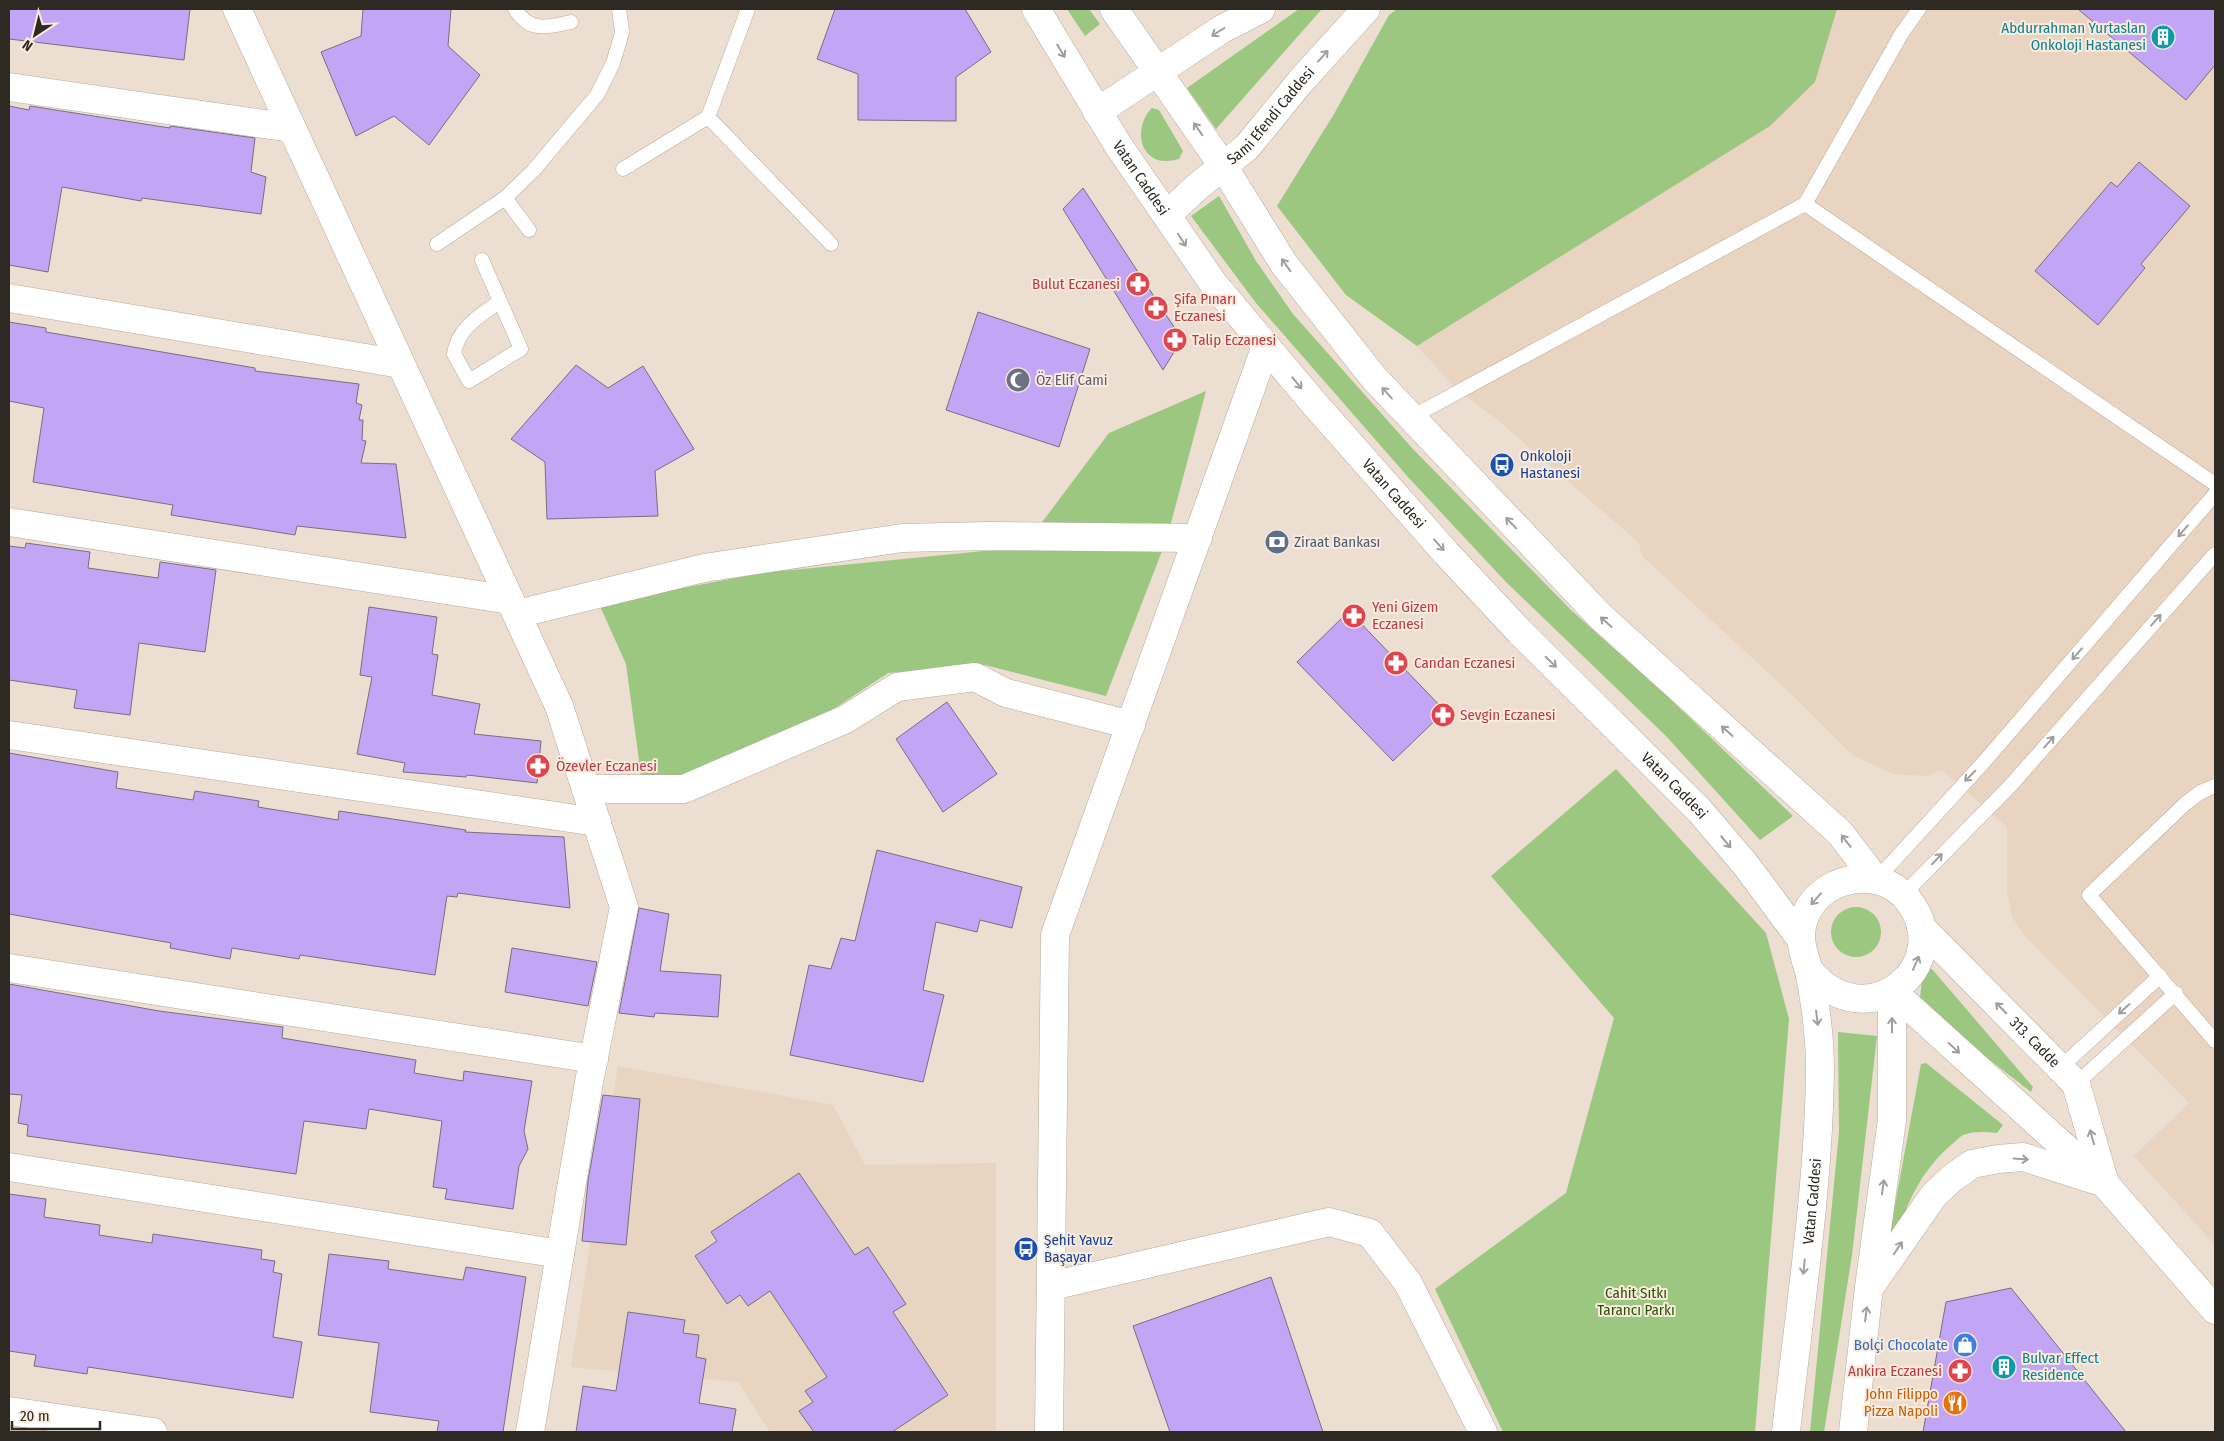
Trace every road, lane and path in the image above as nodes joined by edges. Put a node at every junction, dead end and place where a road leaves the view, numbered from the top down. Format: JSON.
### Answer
{"nodes":[{"id":1,"x":237,"y":9,"type":"edge"},
{"id":2,"x":515,"y":9,"type":"edge"},
{"id":3,"x":619,"y":9,"type":"edge"},
{"id":4,"x":748,"y":9,"type":"edge"},
{"id":5,"x":1036,"y":9,"type":"edge"},
{"id":6,"x":1114,"y":9,"type":"edge"},
{"id":7,"x":1261,"y":9,"type":"edge"},
{"id":8,"x":1366,"y":9,"type":"edge"},
{"id":9,"x":1919,"y":9,"type":"edge"},
{"id":10,"x":571,"y":22,"type":"dead end"},
{"id":11,"x":1158,"y":71,"type":"junction"},
{"id":12,"x":9,"y":86,"type":"edge"},
{"id":13,"x":1097,"y":112,"type":"junction"},
{"id":14,"x":708,"y":117,"type":"junction"},
{"id":15,"x":292,"y":128,"type":"junction"},
{"id":16,"x":1223,"y":166,"type":"junction"},
{"id":17,"x":623,"y":169,"type":"dead end"},
{"id":18,"x":505,"y":198,"type":"junction"},
{"id":19,"x":1805,"y":204,"type":"junction"},
{"id":20,"x":1167,"y":215,"type":"junction"},
{"id":21,"x":529,"y":230,"type":"dead end"},
{"id":22,"x":437,"y":244,"type":"dead end"},
{"id":23,"x":831,"y":244,"type":"dead end"},
{"id":24,"x":482,"y":260,"type":"dead end"},
{"id":25,"x":9,"y":298,"type":"edge"},
{"id":26,"x":500,"y":301,"type":"junction"},
{"id":27,"x":1266,"y":346,"type":"junction"},
{"id":28,"x":401,"y":364,"type":"junction"},
{"id":29,"x":1410,"y":418,"type":"junction"},
{"id":30,"x":2215,"y":484,"type":"edge"},
{"id":31,"x":2215,"y":494,"type":"edge"},
{"id":32,"x":9,"y":522,"type":"edge"},
{"id":33,"x":1198,"y":538,"type":"junction"},
{"id":34,"x":2215,"y":554,"type":"edge"},
{"id":35,"x":514,"y":607,"type":"junction"},
{"id":36,"x":1131,"y":725,"type":"junction"},
{"id":37,"x":9,"y":735,"type":"edge"},
{"id":38,"x":2215,"y":786,"type":"edge"},
{"id":39,"x":586,"y":789,"type":"junction"},
{"id":40,"x":597,"y":822,"type":"junction"},
{"id":41,"x":1876,"y":880,"type":"junction"},
{"id":42,"x":1904,"y":895,"type":"junction"},
{"id":43,"x":1921,"y":927,"type":"junction"},
{"id":44,"x":1800,"y":938,"type":"junction"},
{"id":45,"x":9,"y":968,"type":"edge"},
{"id":46,"x":1809,"y":970,"type":"junction"},
{"id":47,"x":2160,"y":976,"type":"junction"},
{"id":48,"x":1892,"y":992,"type":"junction"},
{"id":49,"x":2176,"y":993,"type":"junction"},
{"id":50,"x":2215,"y":1040,"type":"edge"},
{"id":51,"x":594,"y":1060,"type":"junction"},
{"id":52,"x":2068,"y":1076,"type":"junction"},
{"id":53,"x":9,"y":1168,"type":"edge"},
{"id":54,"x":2106,"y":1184,"type":"junction"},
{"id":55,"x":560,"y":1254,"type":"junction"},
{"id":56,"x":1051,"y":1286,"type":"junction"},
{"id":57,"x":1869,"y":1287,"type":"junction"},
{"id":58,"x":2215,"y":1310,"type":"edge"},
{"id":59,"x":9,"y":1411,"type":"edge"},
{"id":60,"x":153,"y":1432,"type":"edge"},
{"id":61,"x":530,"y":1432,"type":"edge"},
{"id":62,"x":1049,"y":1432,"type":"edge"},
{"id":63,"x":1483,"y":1432,"type":"edge"},
{"id":64,"x":1786,"y":1432,"type":"edge"},
{"id":65,"x":1853,"y":1432,"type":"edge"}],
"edges":[{"from":1,"to":15,"type":"street"},
{"from":2,"to":10,"type":"lane"},
{"from":3,"to":18,"type":"lane"},
{"from":4,"to":14,"type":"lane"},
{"from":5,"to":13,"type":"street","name":"Vatan Caddesi","one_way":true},
{"from":6,"to":11,"type":"street","name":"Vatan Caddesi"},
{"from":7,"to":11,"type":"street","one_way":true},
{"from":16,"to":8,"type":"street","name":"Sami Efendi Caddesi","one_way":true},
{"from":9,"to":19,"type":"lane"},
{"from":11,"to":13,"type":"street"},
{"from":16,"to":11,"type":"street","name":"Vatan Caddesi","one_way":true},
{"from":12,"to":15,"type":"street"},
{"from":13,"to":20,"type":"street","name":"Vatan Caddesi"},
{"from":14,"to":17,"type":"lane"},
{"from":14,"to":23,"type":"lane"},
{"from":15,"to":28,"type":"street"},
{"from":16,"to":20,"type":"street","name":"Sami Efendi Caddesi"},
{"from":29,"to":16,"type":"street","name":"Vatan Caddesi","one_way":true},
{"from":18,"to":21,"type":"lane"},
{"from":18,"to":22,"type":"lane"},
{"from":19,"to":29,"type":"lane"},
{"from":19,"to":30,"type":"lane"},
{"from":20,"to":27,"type":"street","name":"Vatan Caddesi","one_way":true},
{"from":24,"to":26,"type":"lane"},
{"from":25,"to":28,"type":"street"},
{"from":26,"to":26,"type":"lane"},
{"from":27,"to":33,"type":"street"},
{"from":27,"to":44,"type":"street","name":"Vatan Caddesi","one_way":true},
{"from":28,"to":35,"type":"street"},
{"from":41,"to":29,"type":"street","name":"Vatan Caddesi","one_way":true},
{"from":31,"to":41,"type":"lane","one_way":true},
{"from":32,"to":35,"type":"street"},
{"from":33,"to":35,"type":"street"},
{"from":33,"to":36,"type":"street"},
{"from":42,"to":34,"type":"lane","one_way":true},
{"from":35,"to":39,"type":"street"},
{"from":36,"to":39,"type":"street"},
{"from":36,"to":56,"type":"street"},
{"from":37,"to":40,"type":"street"},
{"from":38,"to":47,"type":"lane"},
{"from":39,"to":40,"type":"street"},
{"from":40,"to":51,"type":"street"},
{"from":41,"to":42,"type":"street","name":"Vatan Caddesi"},
{"from":41,"to":44,"type":"street","name":"Vatan Caddesi","one_way":true},
{"from":42,"to":43,"type":"street","name":"Vatan Caddesi"},
{"from":48,"to":43,"type":"street","name":"Vatan Caddesi","one_way":true},
{"from":52,"to":43,"type":"street","name":"313. Cadde","one_way":true},
{"from":44,"to":46,"type":"street","name":"Vatan Caddesi"},
{"from":45,"to":51,"type":"street"},
{"from":46,"to":48,"type":"street","name":"Vatan Caddesi"},
{"from":46,"to":64,"type":"street","name":"Vatan Caddesi","one_way":true},
{"from":47,"to":49,"type":"lane"},
{"from":47,"to":52,"type":"lane","one_way":true},
{"from":48,"to":54,"type":"street","name":"313. Cadde","one_way":true},
{"from":57,"to":48,"type":"street","one_way":true},
{"from":49,"to":50,"type":"lane"},
{"from":49,"to":52,"type":"lane"},
{"from":51,"to":55,"type":"street"},
{"from":54,"to":52,"type":"street","name":"313. Cadde","one_way":true},
{"from":53,"to":55,"type":"street"},
{"from":57,"to":54,"type":"street","one_way":true},
{"from":54,"to":58,"type":"street","name":"313. Cadde"},
{"from":55,"to":61,"type":"street"},
{"from":56,"to":62,"type":"street"},
{"from":56,"to":63,"type":"street"},
{"from":65,"to":57,"type":"street","one_way":true},
{"from":59,"to":60,"type":"street"}]}
